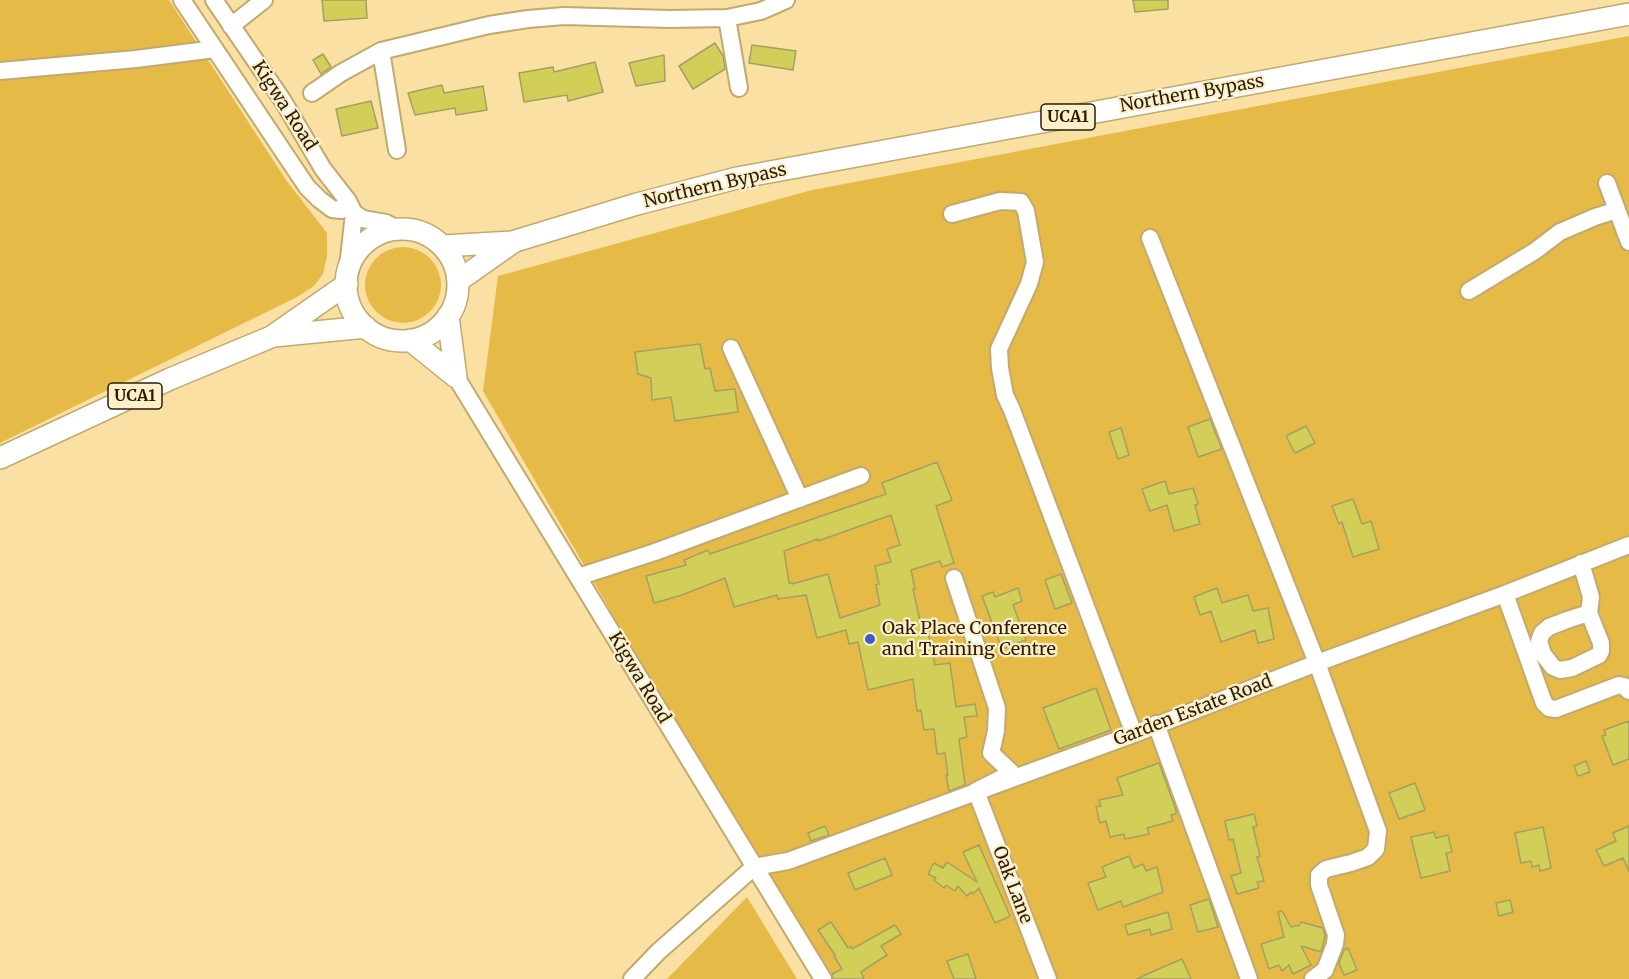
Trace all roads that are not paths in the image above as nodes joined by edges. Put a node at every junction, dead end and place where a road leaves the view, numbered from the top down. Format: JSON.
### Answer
{"nodes":[{"id":1,"x":182,"y":0,"type":"edge"},
{"id":2,"x":214,"y":0,"type":"edge"},
{"id":3,"x":264,"y":0,"type":"edge"},
{"id":4,"x":786,"y":0,"type":"edge"},
{"id":5,"x":1629,"y":14,"type":"edge"},
{"id":6,"x":727,"y":18,"type":"junction"},
{"id":7,"x":231,"y":26,"type":"junction"},
{"id":8,"x":215,"y":49,"type":"junction"},
{"id":9,"x":381,"y":51,"type":"junction"},
{"id":10,"x":0,"y":71,"type":"edge"},
{"id":11,"x":739,"y":88,"type":"dead end"},
{"id":12,"x":312,"y":93,"type":"dead end"},
{"id":13,"x":397,"y":150,"type":"dead end"},
{"id":14,"x":1607,"y":183,"type":"dead end"},
{"id":15,"x":351,"y":207,"type":"junction"},
{"id":16,"x":1617,"y":210,"type":"junction"},
{"id":17,"x":952,"y":214,"type":"dead end"},
{"id":18,"x":397,"y":229,"type":"junction"},
{"id":19,"x":1150,"y":238,"type":"dead end"},
{"id":20,"x":512,"y":242,"type":"junction"},
{"id":21,"x":1629,"y":242,"type":"edge"},
{"id":22,"x":443,"y":246,"type":"junction"},
{"id":23,"x":347,"y":280,"type":"junction"},
{"id":24,"x":458,"y":281,"type":"junction"},
{"id":25,"x":1469,"y":291,"type":"dead end"},
{"id":26,"x":448,"y":316,"type":"junction"},
{"id":27,"x":366,"y":327,"type":"junction"},
{"id":28,"x":271,"y":337,"type":"junction"},
{"id":29,"x":410,"y":340,"type":"junction"},
{"id":30,"x":731,"y":348,"type":"dead end"},
{"id":31,"x":456,"y":377,"type":"junction"},
{"id":32,"x":0,"y":458,"type":"edge"},
{"id":33,"x":861,"y":476,"type":"dead end"},
{"id":34,"x":800,"y":499,"type":"junction"},
{"id":35,"x":1629,"y":545,"type":"edge"},
{"id":36,"x":1581,"y":563,"type":"junction"},
{"id":37,"x":578,"y":577,"type":"junction"},
{"id":38,"x":954,"y":578,"type":"dead end"},
{"id":39,"x":1505,"y":594,"type":"junction"},
{"id":40,"x":1589,"y":614,"type":"dead end"},
{"id":41,"x":1317,"y":663,"type":"junction"},
{"id":42,"x":1629,"y":692,"type":"edge"},
{"id":43,"x":1156,"y":724,"type":"junction"},
{"id":44,"x":1134,"y":734,"type":"junction"},
{"id":45,"x":976,"y":791,"type":"junction"},
{"id":46,"x":754,"y":867,"type":"junction"},
{"id":47,"x":632,"y":979,"type":"edge"},
{"id":48,"x":822,"y":979,"type":"edge"},
{"id":49,"x":1047,"y":979,"type":"edge"},
{"id":50,"x":1249,"y":979,"type":"edge"},
{"id":51,"x":1313,"y":979,"type":"edge"}],
"edges":[{"from":1,"to":8,"type":"street"},
{"from":2,"to":7,"type":"street","name":"Kigwa Road"},
{"from":3,"to":7,"type":"street"},
{"from":4,"to":6,"type":"street"},
{"from":5,"to":20,"type":"main road","name":"Northern Bypass","number":"UCA1"},
{"from":6,"to":9,"type":"street"},
{"from":6,"to":11,"type":"street"},
{"from":7,"to":15,"type":"street","name":"Kigwa Road"},
{"from":8,"to":10,"type":"street"},
{"from":8,"to":15,"type":"street"},
{"from":9,"to":12,"type":"street"},
{"from":9,"to":13,"type":"street"},
{"from":14,"to":16,"type":"street"},
{"from":15,"to":18,"type":"street"},
{"from":15,"to":23,"type":"street"},
{"from":16,"to":21,"type":"street"},
{"from":16,"to":25,"type":"street"},
{"from":17,"to":44,"type":"street"},
{"from":18,"to":22,"type":"main road"},
{"from":18,"to":23,"type":"main road"},
{"from":19,"to":41,"type":"street"},
{"from":20,"to":22,"type":"main road","number":"UCA1"},
{"from":20,"to":24,"type":"main road","number":"UCA1"},
{"from":22,"to":24,"type":"main road"},
{"from":23,"to":27,"type":"main road"},
{"from":23,"to":28,"type":"main road","number":"UCA1"},
{"from":24,"to":26,"type":"main road"},
{"from":26,"to":29,"type":"main road"},
{"from":26,"to":31,"type":"main road"},
{"from":27,"to":28,"type":"main road","number":"UCA1"},
{"from":27,"to":29,"type":"main road"},
{"from":28,"to":32,"type":"main road","number":"UCA1"},
{"from":29,"to":31,"type":"main road"},
{"from":30,"to":34,"type":"street"},
{"from":31,"to":37,"type":"street","name":"Kigwa Road"},
{"from":33,"to":34,"type":"street"},
{"from":34,"to":37,"type":"street"},
{"from":35,"to":36,"type":"street","name":"Garden Estate Road"},
{"from":36,"to":39,"type":"street","name":"Garden Estate Road"},
{"from":36,"to":40,"type":"street"},
{"from":37,"to":46,"type":"street","name":"Kigwa Road"},
{"from":38,"to":45,"type":"street"},
{"from":39,"to":41,"type":"street","name":"Garden Estate Road"},
{"from":39,"to":42,"type":"street"},
{"from":41,"to":43,"type":"street","name":"Garden Estate Road"},
{"from":41,"to":51,"type":"street"},
{"from":43,"to":44,"type":"street","name":"Garden Estate Road"},
{"from":43,"to":50,"type":"street"},
{"from":44,"to":45,"type":"street","name":"Garden Estate Road"},
{"from":45,"to":46,"type":"street","name":"Garden Estate Road"},
{"from":45,"to":49,"type":"street","name":"Oak Lane"},
{"from":46,"to":47,"type":"street"},
{"from":46,"to":48,"type":"street","name":"Kigwa Road"}]}
